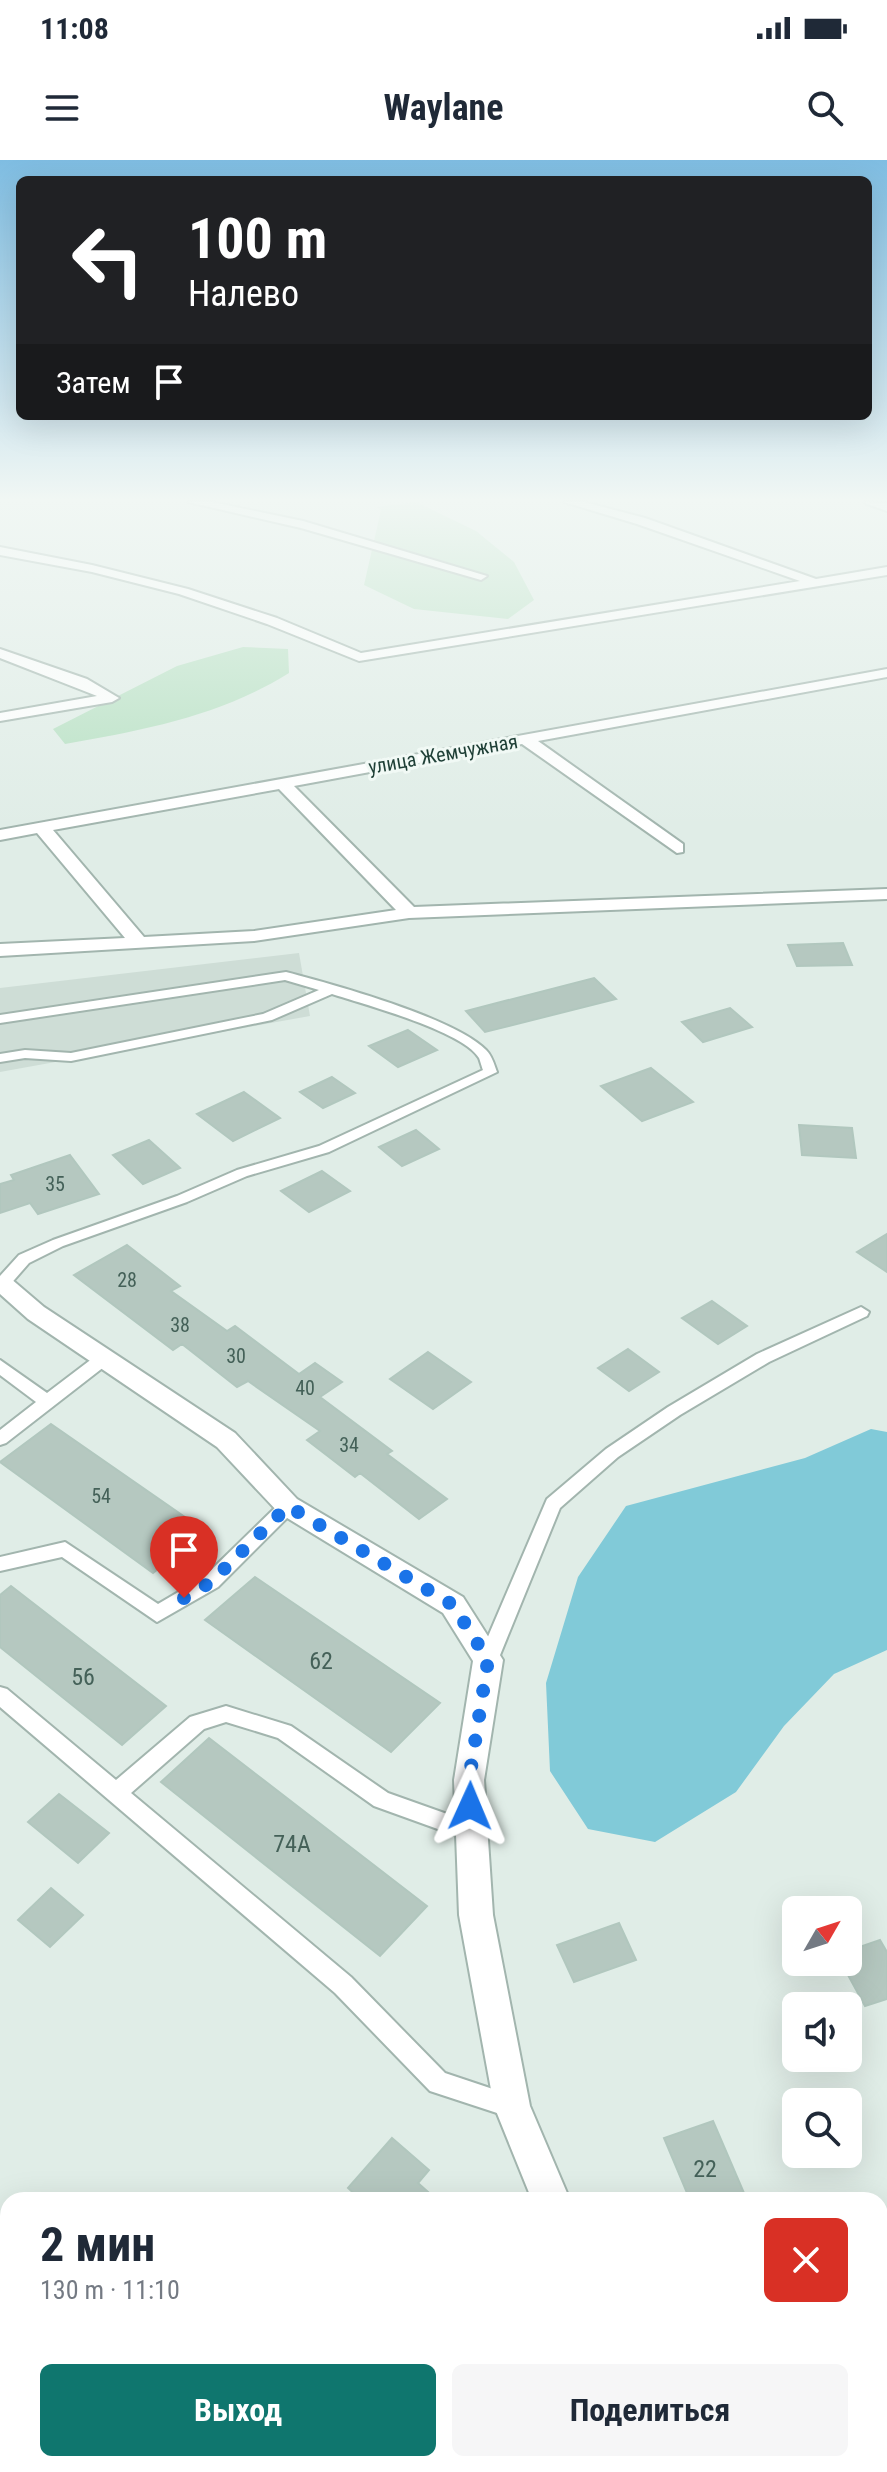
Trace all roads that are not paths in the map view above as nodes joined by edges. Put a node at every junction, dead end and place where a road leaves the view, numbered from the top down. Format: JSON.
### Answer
{"nodes":[{"id":1,"x":240,"y":610,"type":"edge"},
{"id":2,"x":649,"y":610,"type":"edge"},
{"id":3,"x":0,"y":653,"type":"edge"},
{"id":4,"x":887,"y":673,"type":"edge"},
{"id":5,"x":0,"y":717,"type":"edge"},
{"id":6,"x":525,"y":739,"type":"junction"},
{"id":7,"x":283,"y":784,"type":"junction"},
{"id":8,"x":42,"y":828,"type":"junction"},
{"id":9,"x":0,"y":835,"type":"edge"},
{"id":10,"x":677,"y":848,"type":"dead end"},
{"id":11,"x":887,"y":894,"type":"edge"},
{"id":12,"x":409,"y":913,"type":"junction"},
{"id":13,"x":140,"y":944,"type":"junction"},
{"id":14,"x":0,"y":950,"type":"edge"},
{"id":15,"x":331,"y":990,"type":"junction"},
{"id":16,"x":0,"y":1019,"type":"edge"},
{"id":17,"x":0,"y":1058,"type":"edge"},
{"id":18,"x":2,"y":1283,"type":"edge"},
{"id":19,"x":861,"y":1312,"type":"dead end"},
{"id":20,"x":103,"y":1359,"type":"junction"},
{"id":21,"x":0,"y":1366,"type":"edge"},
{"id":22,"x":47,"y":1402,"type":"junction"},
{"id":23,"x":0,"y":1439,"type":"edge"},
{"id":24,"x":288,"y":1506,"type":"junction"},
{"id":25,"x":0,"y":1564,"type":"edge"},
{"id":26,"x":488,"y":1660,"type":"junction"},
{"id":27,"x":0,"y":1695,"type":"edge"},
{"id":28,"x":116,"y":1793,"type":"junction"},
{"id":29,"x":471,"y":1832,"type":"junction"},
{"id":30,"x":512,"y":2106,"type":"junction"},
{"id":31,"x":548,"y":2192,"type":"edge"}],
"edges":[{"from":1,"to":2,"type":"street"},
{"from":3,"to":5,"type":"street"},
{"from":4,"to":6,"type":"street","name":"улица Жемчужная"},
{"from":6,"to":7,"type":"street","name":"улица Жемчужная"},
{"from":6,"to":10,"type":"street"},
{"from":7,"to":8,"type":"street","name":"улица Жемчужная"},
{"from":7,"to":12,"type":"street"},
{"from":8,"to":9,"type":"street","name":"улица Жемчужная"},
{"from":8,"to":13,"type":"street"},
{"from":11,"to":12,"type":"street"},
{"from":12,"to":13,"type":"street"},
{"from":13,"to":14,"type":"street"},
{"from":15,"to":16,"type":"lane"},
{"from":15,"to":17,"type":"lane"},
{"from":15,"to":18,"type":"lane"},
{"from":18,"to":20,"type":"street"},
{"from":19,"to":26,"type":"lane"},
{"from":20,"to":22,"type":"lane"},
{"from":20,"to":24,"type":"street"},
{"from":21,"to":22,"type":"lane"},
{"from":22,"to":23,"type":"lane"},
{"from":24,"to":25,"type":"lane"},
{"from":24,"to":26,"type":"street"},
{"from":26,"to":29,"type":"street"},
{"from":27,"to":28,"type":"lane"},
{"from":28,"to":29,"type":"lane"},
{"from":28,"to":30,"type":"lane"},
{"from":29,"to":30,"type":"street"},
{"from":30,"to":31,"type":"street"}]}
